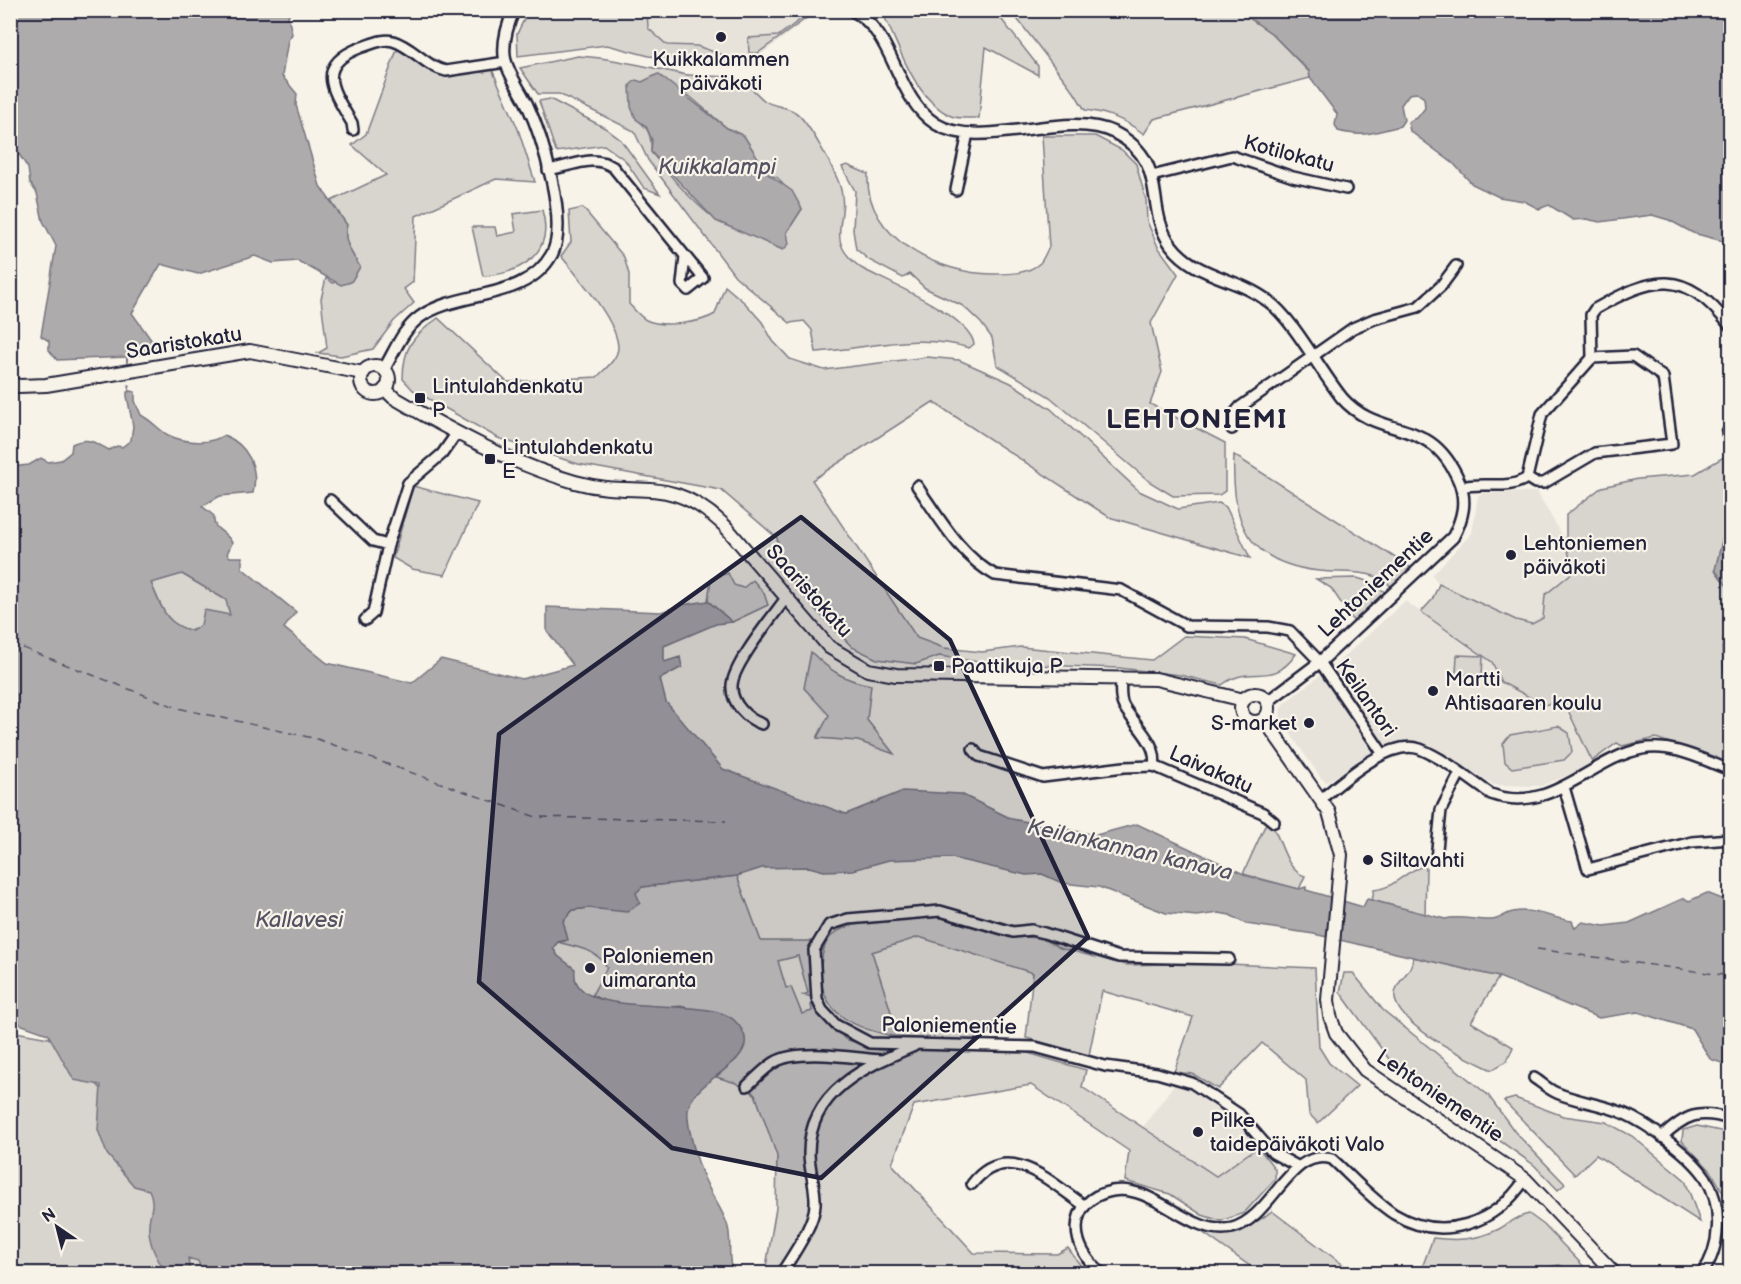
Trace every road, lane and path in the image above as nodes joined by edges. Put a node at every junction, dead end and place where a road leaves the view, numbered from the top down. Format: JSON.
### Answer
{"nodes":[{"id":1,"x":514,"y":10,"type":"edge"},
{"id":2,"x":852,"y":10,"type":"edge"},
{"id":3,"x":506,"y":62,"type":"junction"},
{"id":4,"x":352,"y":130,"type":"dead end"},
{"id":5,"x":968,"y":133,"type":"junction"},
{"id":6,"x":548,"y":170,"type":"junction"},
{"id":7,"x":1152,"y":176,"type":"junction"},
{"id":8,"x":1346,"y":189,"type":"dead end"},
{"id":9,"x":956,"y":190,"type":"dead end"},
{"id":10,"x":686,"y":256,"type":"dead end"},
{"id":11,"x":1456,"y":266,"type":"dead end"},
{"id":12,"x":1731,"y":326,"type":"edge"},
{"id":13,"x":1313,"y":357,"type":"junction"},
{"id":14,"x":1592,"y":358,"type":"junction"},
{"id":15,"x":384,"y":369,"type":"junction"},
{"id":16,"x":363,"y":373,"type":"junction"},
{"id":17,"x":10,"y":383,"type":"edge"},
{"id":18,"x":385,"y":389,"type":"junction"},
{"id":19,"x":1232,"y":429,"type":"dead end"},
{"id":20,"x":456,"y":434,"type":"junction"},
{"id":21,"x":1527,"y":478,"type":"junction"},
{"id":22,"x":917,"y":486,"type":"dead end"},
{"id":23,"x":1461,"y":487,"type":"junction"},
{"id":24,"x":330,"y":500,"type":"dead end"},
{"id":25,"x":388,"y":545,"type":"junction"},
{"id":26,"x":786,"y":598,"type":"junction"},
{"id":27,"x":365,"y":620,"type":"dead end"},
{"id":28,"x":1320,"y":662,"type":"junction"},
{"id":29,"x":1121,"y":677,"type":"junction"},
{"id":30,"x":1244,"y":700,"type":"junction"},
{"id":31,"x":1268,"y":702,"type":"junction"},
{"id":32,"x":1264,"y":719,"type":"junction"},
{"id":33,"x":762,"y":724,"type":"dead end"},
{"id":34,"x":973,"y":749,"type":"dead end"},
{"id":35,"x":1383,"y":754,"type":"junction"},
{"id":36,"x":1154,"y":766,"type":"junction"},
{"id":37,"x":1731,"y":770,"type":"edge"},
{"id":38,"x":1460,"y":773,"type":"junction"},
{"id":39,"x":1564,"y":787,"type":"junction"},
{"id":40,"x":1320,"y":799,"type":"junction"},
{"id":41,"x":1274,"y":822,"type":"dead end"},
{"id":42,"x":1731,"y":839,"type":"edge"},
{"id":43,"x":1436,"y":859,"type":"dead end"},
{"id":44,"x":1229,"y":959,"type":"dead end"},
{"id":45,"x":919,"y":1044,"type":"junction"},
{"id":46,"x":881,"y":1060,"type":"junction"},
{"id":47,"x":1534,"y":1078,"type":"dead end"},
{"id":48,"x":747,"y":1086,"type":"dead end"},
{"id":49,"x":1731,"y":1119,"type":"edge"},
{"id":50,"x":1662,"y":1137,"type":"junction"},
{"id":51,"x":1297,"y":1166,"type":"junction"},
{"id":52,"x":1525,"y":1179,"type":"junction"},
{"id":53,"x":972,"y":1184,"type":"dead end"},
{"id":54,"x":1085,"y":1206,"type":"junction"},
{"id":55,"x":781,"y":1274,"type":"edge"},
{"id":56,"x":1103,"y":1274,"type":"edge"},
{"id":57,"x":1615,"y":1274,"type":"edge"},
{"id":58,"x":1702,"y":1274,"type":"edge"}],
"edges":[{"from":1,"to":3,"type":"street"},
{"from":2,"to":5,"type":"street","name":"Lehtoniementie"},
{"from":3,"to":4,"type":"street"},
{"from":3,"to":6,"type":"street"},
{"from":5,"to":7,"type":"street","name":"Lehtoniementie"},
{"from":5,"to":9,"type":"street"},
{"from":6,"to":10,"type":"street"},
{"from":6,"to":15,"type":"street"},
{"from":7,"to":8,"type":"street","name":"Kotilokatu"},
{"from":7,"to":13,"type":"street","name":"Lehtoniementie"},
{"from":11,"to":13,"type":"street"},
{"from":12,"to":14,"type":"street"},
{"from":13,"to":19,"type":"street"},
{"from":13,"to":23,"type":"street","name":"Lehtoniementie"},
{"from":14,"to":21,"type":"street"},
{"from":14,"to":21,"type":"street"},
{"from":15,"to":16,"type":"main road"},
{"from":15,"to":18,"type":"main road"},
{"from":16,"to":17,"type":"main road","name":"Saaristokatu"},
{"from":16,"to":18,"type":"main road"},
{"from":18,"to":20,"type":"main road","name":"Saaristokatu"},
{"from":20,"to":25,"type":"street"},
{"from":20,"to":26,"type":"main road","name":"Saaristokatu"},
{"from":21,"to":23,"type":"street"},
{"from":22,"to":28,"type":"street","name":"Keilantori"},
{"from":23,"to":28,"type":"street","name":"Lehtoniementie"},
{"from":24,"to":25,"type":"street"},
{"from":25,"to":27,"type":"street"},
{"from":26,"to":29,"type":"main road","name":"Saaristokatu"},
{"from":26,"to":33,"type":"street"},
{"from":28,"to":31,"type":"street","name":"Lehtoniementie"},
{"from":28,"to":35,"type":"street","name":"Keilantori"},
{"from":29,"to":30,"type":"main road","name":"Saaristokatu"},
{"from":29,"to":36,"type":"street","name":"Laivakatu"},
{"from":30,"to":31,"type":"main road"},
{"from":30,"to":32,"type":"main road"},
{"from":31,"to":32,"type":"main road"},
{"from":32,"to":40,"type":"main road","name":"Lehtoniementie"},
{"from":34,"to":36,"type":"street"},
{"from":35,"to":38,"type":"street"},
{"from":35,"to":40,"type":"street"},
{"from":36,"to":41,"type":"street","name":"Laivakatu"},
{"from":37,"to":39,"type":"street"},
{"from":38,"to":39,"type":"street"},
{"from":38,"to":43,"type":"street"},
{"from":39,"to":42,"type":"street"},
{"from":40,"to":52,"type":"main road","name":"Lehtoniementie"},
{"from":44,"to":45,"type":"street","name":"Paloniementie"},
{"from":45,"to":46,"type":"street"},
{"from":45,"to":51,"type":"street","name":"Paloniementie"},
{"from":46,"to":48,"type":"street"},
{"from":46,"to":55,"type":"street"},
{"from":47,"to":50,"type":"street"},
{"from":49,"to":50,"type":"street"},
{"from":50,"to":58,"type":"street"},
{"from":51,"to":52,"type":"street"},
{"from":51,"to":54,"type":"street"},
{"from":52,"to":57,"type":"main road","name":"Lehtoniementie"},
{"from":53,"to":54,"type":"street"},
{"from":54,"to":56,"type":"street"}]}
